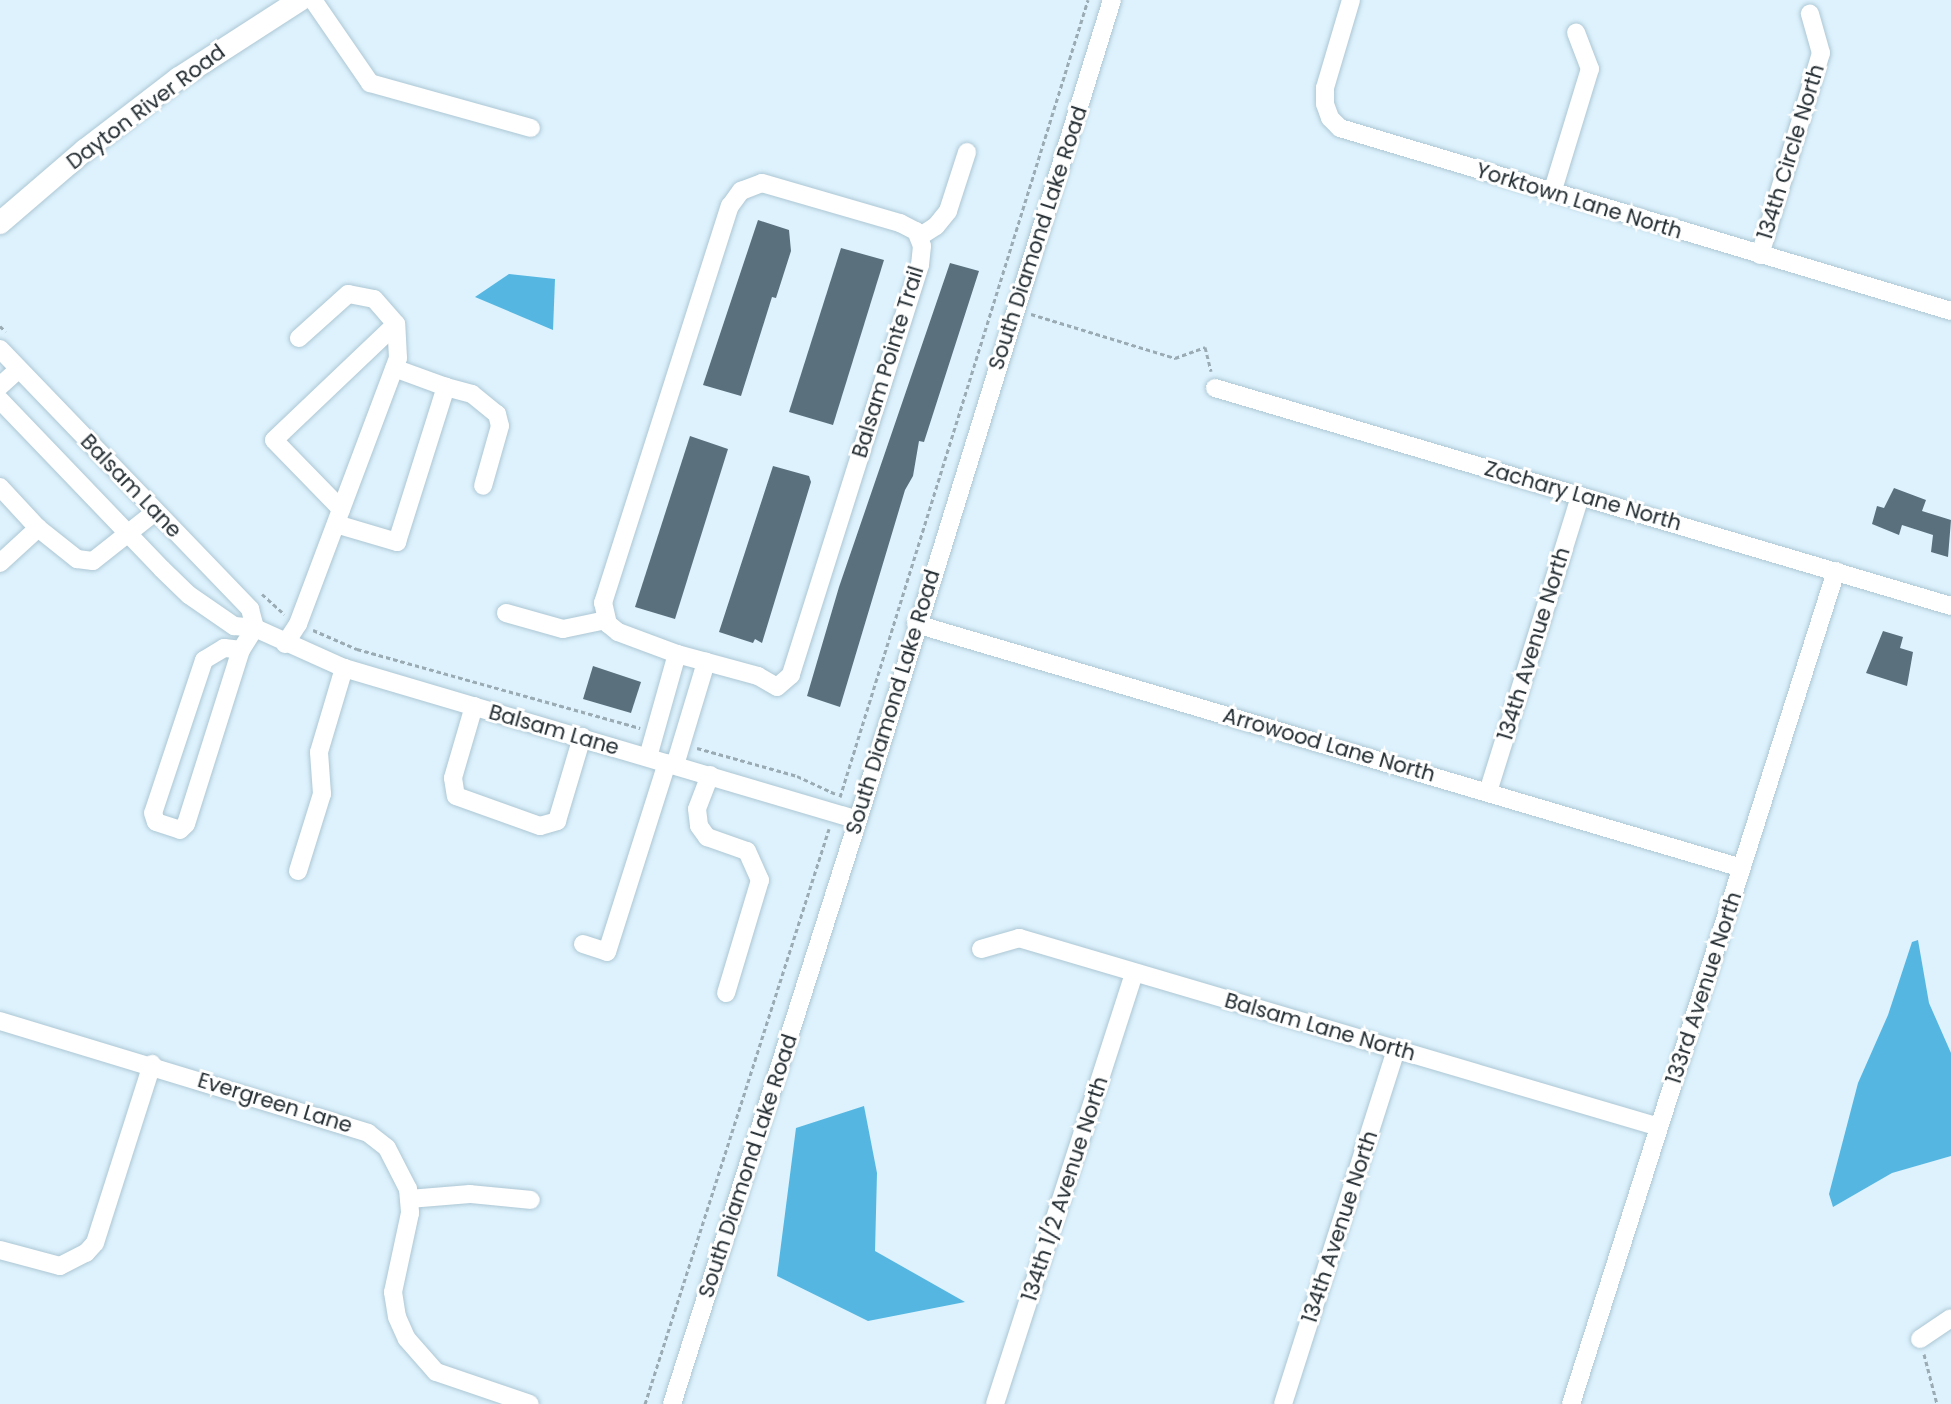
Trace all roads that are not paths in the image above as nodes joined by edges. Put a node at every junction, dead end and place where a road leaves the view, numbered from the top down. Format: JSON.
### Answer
{"nodes":[{"id":1,"x":300,"y":0,"type":"edge"},
{"id":2,"x":313,"y":0,"type":"edge"},
{"id":3,"x":1112,"y":0,"type":"edge"},
{"id":4,"x":1351,"y":0,"type":"edge"},
{"id":5,"x":1810,"y":14,"type":"dead end"},
{"id":6,"x":1576,"y":33,"type":"dead end"},
{"id":7,"x":531,"y":128,"type":"dead end"},
{"id":8,"x":967,"y":152,"type":"dead end"},
{"id":9,"x":1552,"y":194,"type":"junction"},
{"id":10,"x":0,"y":223,"type":"edge"},
{"id":11,"x":920,"y":237,"type":"junction"},
{"id":12,"x":1760,"y":255,"type":"junction"},
{"id":13,"x":1951,"y":310,"type":"edge"},
{"id":14,"x":396,"y":324,"type":"junction"},
{"id":15,"x":299,"y":338,"type":"dead end"},
{"id":16,"x":4,"y":342,"type":"edge"},
{"id":17,"x":394,"y":368,"type":"junction"},
{"id":18,"x":19,"y":369,"type":"junction"},
{"id":19,"x":0,"y":386,"type":"edge"},
{"id":20,"x":447,"y":387,"type":"junction"},
{"id":21,"x":1215,"y":388,"type":"road end"},
{"id":22,"x":0,"y":400,"type":"edge"},
{"id":23,"x":483,"y":486,"type":"dead end"},
{"id":24,"x":0,"y":487,"type":"edge"},
{"id":25,"x":1580,"y":496,"type":"junction"},
{"id":26,"x":155,"y":512,"type":"junction"},
{"id":27,"x":339,"y":517,"type":"junction"},
{"id":28,"x":38,"y":528,"type":"junction"},
{"id":29,"x":128,"y":533,"type":"junction"},
{"id":30,"x":0,"y":563,"type":"edge"},
{"id":31,"x":1836,"y":571,"type":"junction"},
{"id":32,"x":1951,"y":606,"type":"edge"},
{"id":33,"x":506,"y":613,"type":"dead end"},
{"id":34,"x":606,"y":620,"type":"junction"},
{"id":35,"x":916,"y":624,"type":"junction"},
{"id":36,"x":255,"y":628,"type":"junction"},
{"id":37,"x":285,"y":644,"type":"junction"},
{"id":38,"x":241,"y":650,"type":"junction"},
{"id":39,"x":677,"y":654,"type":"junction"},
{"id":40,"x":706,"y":662,"type":"junction"},
{"id":41,"x":344,"y":668,"type":"junction"},
{"id":42,"x":474,"y":706,"type":"junction"},
{"id":43,"x":582,"y":737,"type":"junction"},
{"id":44,"x":648,"y":757,"type":"junction"},
{"id":45,"x":671,"y":764,"type":"junction"},
{"id":46,"x":710,"y":775,"type":"junction"},
{"id":47,"x":1488,"y":792,"type":"junction"},
{"id":48,"x":858,"y":820,"type":"junction"},
{"id":49,"x":1742,"y":868,"type":"junction"},
{"id":50,"x":298,"y":871,"type":"dead end"},
{"id":51,"x":583,"y":945,"type":"dead end"},
{"id":52,"x":981,"y":949,"type":"dead end"},
{"id":53,"x":1134,"y":974,"type":"junction"},
{"id":54,"x":726,"y":993,"type":"dead end"},
{"id":55,"x":0,"y":1021,"type":"edge"},
{"id":56,"x":1396,"y":1049,"type":"junction"},
{"id":57,"x":152,"y":1064,"type":"junction"},
{"id":58,"x":1659,"y":1127,"type":"junction"},
{"id":59,"x":409,"y":1199,"type":"junction"},
{"id":60,"x":531,"y":1200,"type":"dead end"},
{"id":61,"x":0,"y":1250,"type":"edge"},
{"id":62,"x":1951,"y":1318,"type":"edge"},
{"id":63,"x":1920,"y":1340,"type":"road end"},
{"id":64,"x":530,"y":1404,"type":"edge"},
{"id":65,"x":672,"y":1404,"type":"edge"},
{"id":66,"x":995,"y":1404,"type":"edge"},
{"id":67,"x":1283,"y":1404,"type":"edge"},
{"id":68,"x":1571,"y":1404,"type":"edge"}],
"edges":[{"from":1,"to":10,"type":"main road","name":"Dayton River Road"},
{"from":2,"to":7,"type":"street"},
{"from":3,"to":35,"type":"street","name":"South Diamond Lake Road"},
{"from":4,"to":9,"type":"street","name":"Yorktown Lane North"},
{"from":5,"to":12,"type":"street","name":"134th Circle North"},
{"from":6,"to":9,"type":"street"},
{"from":8,"to":11,"type":"street"},
{"from":9,"to":12,"type":"street","name":"Yorktown Lane North"},
{"from":11,"to":34,"type":"street","name":"Balsam Pointe Trail"},
{"from":11,"to":40,"type":"street","name":"Balsam Pointe Trail"},
{"from":12,"to":13,"type":"street","name":"Yorktown Lane North"},
{"from":14,"to":15,"type":"street"},
{"from":14,"to":17,"type":"street"},
{"from":14,"to":27,"type":"street"},
{"from":16,"to":18,"type":"street","name":"Balsam Lane"},
{"from":17,"to":20,"type":"street"},
{"from":17,"to":27,"type":"street"},
{"from":18,"to":19,"type":"street"},
{"from":18,"to":26,"type":"street","name":"Balsam Lane"},
{"from":20,"to":23,"type":"street"},
{"from":20,"to":27,"type":"street"},
{"from":21,"to":25,"type":"street","name":"Zachary Lane North"},
{"from":22,"to":29,"type":"street","name":"Balsam Lane"},
{"from":24,"to":28,"type":"street"},
{"from":25,"to":31,"type":"street","name":"Zachary Lane North"},
{"from":25,"to":47,"type":"street","name":"134th Avenue North"},
{"from":26,"to":29,"type":"street"},
{"from":26,"to":36,"type":"street","name":"Balsam Lane"},
{"from":27,"to":37,"type":"street"},
{"from":28,"to":29,"type":"street"},
{"from":28,"to":30,"type":"street"},
{"from":29,"to":36,"type":"street","name":"Balsam Lane"},
{"from":31,"to":32,"type":"street","name":"Zachary Lane North"},
{"from":31,"to":49,"type":"street","name":"133rd Avenue North"},
{"from":33,"to":34,"type":"street"},
{"from":34,"to":39,"type":"street","name":"Balsam Pointe Trail"},
{"from":35,"to":47,"type":"street","name":"Arrowood Lane North"},
{"from":35,"to":48,"type":"street","name":"South Diamond Lake Road"},
{"from":36,"to":37,"type":"street","name":"Balsam Lane"},
{"from":36,"to":38,"type":"street"},
{"from":37,"to":41,"type":"street","name":"Balsam Lane"},
{"from":38,"to":38,"type":"street"},
{"from":39,"to":40,"type":"street","name":"Balsam Pointe Trail"},
{"from":39,"to":44,"type":"street"},
{"from":40,"to":45,"type":"street"},
{"from":41,"to":42,"type":"street","name":"Balsam Lane"},
{"from":41,"to":50,"type":"street"},
{"from":42,"to":43,"type":"street","name":"Balsam Lane"},
{"from":42,"to":43,"type":"street"},
{"from":43,"to":44,"type":"street","name":"Balsam Lane"},
{"from":44,"to":45,"type":"street","name":"Balsam Lane"},
{"from":45,"to":46,"type":"street","name":"Balsam Lane"},
{"from":45,"to":51,"type":"street"},
{"from":46,"to":48,"type":"street","name":"Balsam Lane"},
{"from":46,"to":54,"type":"street"},
{"from":47,"to":49,"type":"street","name":"Arrowood Lane North"},
{"from":48,"to":65,"type":"street","name":"South Diamond Lake Road"},
{"from":49,"to":58,"type":"street","name":"133rd Avenue North"},
{"from":52,"to":53,"type":"street","name":"Balsam Lane North"},
{"from":53,"to":56,"type":"street","name":"Balsam Lane North"},
{"from":53,"to":66,"type":"street","name":"134th 1/2 Avenue North"},
{"from":55,"to":57,"type":"street","name":"Evergreen Lane"},
{"from":56,"to":58,"type":"street","name":"Balsam Lane North"},
{"from":56,"to":67,"type":"street","name":"134th Avenue North"},
{"from":57,"to":59,"type":"street","name":"Evergreen Lane"},
{"from":57,"to":61,"type":"street"},
{"from":58,"to":68,"type":"street","name":"133rd Avenue North"},
{"from":59,"to":60,"type":"street"},
{"from":59,"to":64,"type":"street","name":"Evergreen Lane"},
{"from":62,"to":63,"type":"street"}]}
